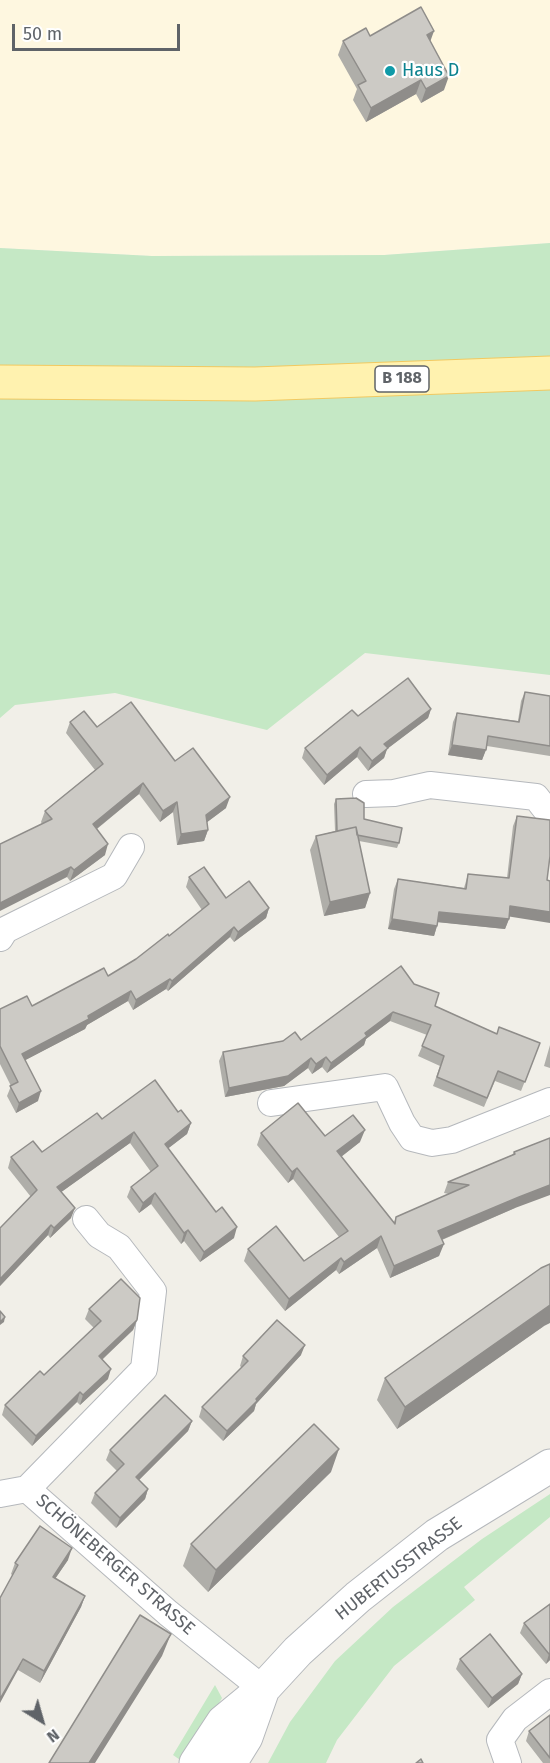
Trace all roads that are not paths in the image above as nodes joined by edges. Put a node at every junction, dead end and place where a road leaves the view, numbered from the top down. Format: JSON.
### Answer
{"nodes":[{"id":1,"x":550,"y":373,"type":"edge"},
{"id":2,"x":0,"y":382,"type":"edge"},
{"id":3,"x":366,"y":794,"type":"dead end"},
{"id":4,"x":550,"y":815,"type":"edge"},
{"id":5,"x":131,"y":847,"type":"dead end"},
{"id":6,"x":0,"y":938,"type":"edge"},
{"id":7,"x":550,"y":1101,"type":"edge"},
{"id":8,"x":271,"y":1103,"type":"dead end"},
{"id":9,"x":86,"y":1219,"type":"dead end"},
{"id":10,"x":550,"y":1466,"type":"edge"},
{"id":11,"x":27,"y":1489,"type":"junction"},
{"id":12,"x":0,"y":1494,"type":"edge"},
{"id":13,"x":263,"y":1689,"type":"junction"},
{"id":14,"x":550,"y":1692,"type":"edge"},
{"id":15,"x":196,"y":1763,"type":"edge"},
{"id":16,"x":231,"y":1763,"type":"edge"},
{"id":17,"x":508,"y":1763,"type":"edge"}],
"edges":[{"from":1,"to":2,"type":"main road","number":"B 188"},
{"from":3,"to":4,"type":"street"},
{"from":5,"to":6,"type":"street"},
{"from":7,"to":8,"type":"street"},
{"from":9,"to":11,"type":"street"},
{"from":10,"to":13,"type":"street","name":"HUBERTUSSTRASSE"},
{"from":11,"to":12,"type":"street","name":"SCHÖNEBERGER STRASSE"},
{"from":11,"to":13,"type":"street","name":"SCHÖNEBERGER STRASSE"},
{"from":13,"to":15,"type":"street","name":"HUBERTUSSTRASSE"},
{"from":13,"to":16,"type":"street","name":"HUBERTUSSTRASSE"},
{"from":14,"to":17,"type":"street"}]}
